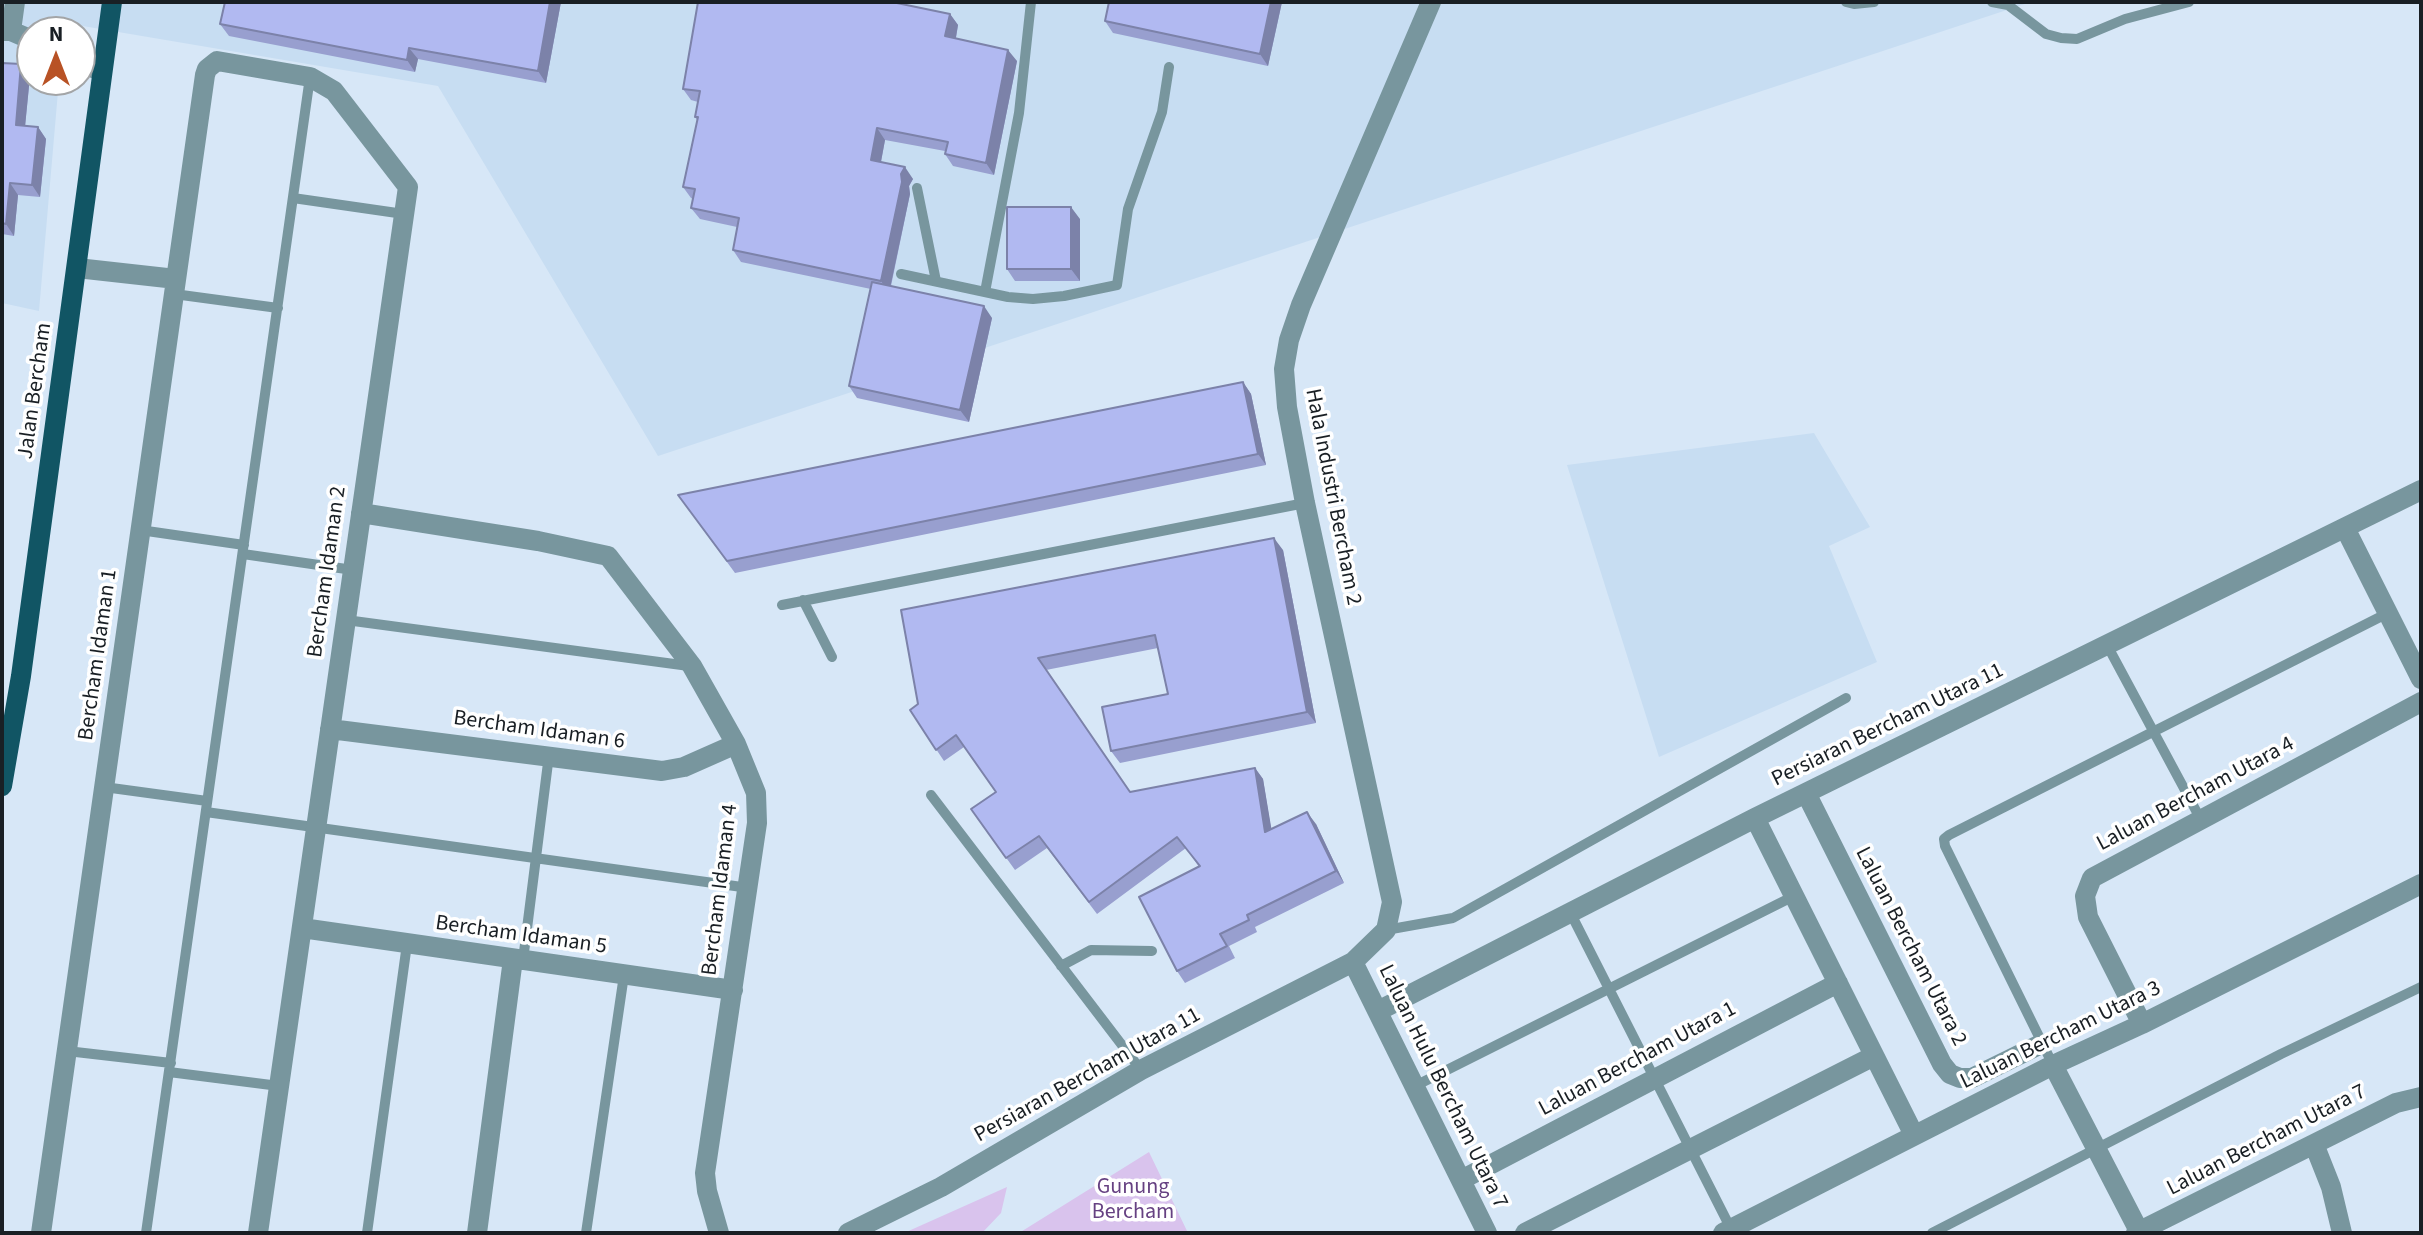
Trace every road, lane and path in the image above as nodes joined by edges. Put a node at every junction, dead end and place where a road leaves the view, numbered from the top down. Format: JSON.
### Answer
{"nodes":[{"id":1,"x":15,"y":2,"type":"edge"},
{"id":2,"x":112,"y":2,"type":"edge"},
{"id":3,"x":1031,"y":2,"type":"edge"},
{"id":4,"x":1431,"y":2,"type":"edge"},
{"id":5,"x":1846,"y":2,"type":"edge"},
{"id":6,"x":1874,"y":2,"type":"edge"},
{"id":7,"x":1992,"y":2,"type":"edge"},
{"id":8,"x":2189,"y":2,"type":"edge"},
{"id":9,"x":2009,"y":4,"type":"edge"},
{"id":10,"x":7,"y":31,"type":"edge"},
{"id":11,"x":1169,"y":67,"type":"dead end"},
{"id":12,"x":96,"y":69,"type":"edge"},
{"id":13,"x":102,"y":72,"type":"junction"},
{"id":14,"x":310,"y":77,"type":"junction"},
{"id":15,"x":203,"y":84,"type":"joint"},
{"id":16,"x":917,"y":188,"type":"dead end"},
{"id":17,"x":293,"y":198,"type":"junction"},
{"id":18,"x":404,"y":214,"type":"junction"},
{"id":19,"x":77,"y":268,"type":"junction"},
{"id":20,"x":901,"y":274,"type":"dead end"},
{"id":21,"x":936,"y":281,"type":"junction"},
{"id":22,"x":175,"y":286,"type":"junction"},
{"id":23,"x":985,"y":292,"type":"junction"},
{"id":24,"x":278,"y":308,"type":"junction"},
{"id":25,"x":2421,"y":490,"type":"edge"},
{"id":26,"x":1305,"y":503,"type":"junction"},
{"id":27,"x":361,"y":513,"type":"junction"},
{"id":28,"x":2345,"y":528,"type":"junction"},
{"id":29,"x":140,"y":530,"type":"junction"},
{"id":30,"x":243,"y":550,"type":"junction"},
{"id":31,"x":353,"y":570,"type":"junction"},
{"id":32,"x":803,"y":600,"type":"junction"},
{"id":33,"x":782,"y":605,"type":"dead end"},
{"id":34,"x":2388,"y":613,"type":"junction"},
{"id":35,"x":346,"y":620,"type":"junction"},
{"id":36,"x":2107,"y":645,"type":"junction"},
{"id":37,"x":832,"y":657,"type":"dead end"},
{"id":38,"x":692,"y":666,"type":"junction"},
{"id":39,"x":2421,"y":679,"type":"edge"},
{"id":40,"x":1846,"y":698,"type":"dead end"},
{"id":41,"x":2421,"y":702,"type":"edge"},
{"id":42,"x":330,"y":729,"type":"junction"},
{"id":43,"x":2154,"y":733,"type":"junction"},
{"id":44,"x":736,"y":744,"type":"junction"},
{"id":45,"x":549,"y":755,"type":"junction"},
{"id":46,"x":2,"y":786,"type":"edge"},
{"id":47,"x":104,"y":787,"type":"junction"},
{"id":48,"x":1806,"y":793,"type":"junction"},
{"id":49,"x":931,"y":795,"type":"dead end"},
{"id":50,"x":207,"y":807,"type":"junction"},
{"id":51,"x":1755,"y":818,"type":"junction"},
{"id":52,"x":2201,"y":820,"type":"junction"},
{"id":53,"x":316,"y":827,"type":"junction"},
{"id":54,"x":537,"y":858,"type":"junction"},
{"id":55,"x":2421,"y":884,"type":"edge"},
{"id":56,"x":749,"y":888,"type":"junction"},
{"id":57,"x":1794,"y":896,"type":"junction"},
{"id":58,"x":1571,"y":914,"type":"junction"},
{"id":59,"x":302,"y":928,"type":"junction"},
{"id":60,"x":1386,"y":930,"type":"junction"},
{"id":61,"x":407,"y":944,"type":"junction"},
{"id":62,"x":1152,"y":951,"type":"dead end"},
{"id":63,"x":518,"y":960,"type":"junction"},
{"id":64,"x":1353,"y":962,"type":"junction"},
{"id":65,"x":1061,"y":966,"type":"junction"},
{"id":66,"x":624,"y":975,"type":"junction"},
{"id":67,"x":1838,"y":983,"type":"junction"},
{"id":68,"x":2421,"y":987,"type":"edge"},
{"id":69,"x":733,"y":990,"type":"junction"},
{"id":70,"x":1609,"y":990,"type":"junction"},
{"id":71,"x":1378,"y":1011,"type":"junction"},
{"id":72,"x":2142,"y":1024,"type":"junction"},
{"id":73,"x":2041,"y":1044,"type":"junction"},
{"id":74,"x":67,"y":1051,"type":"junction"},
{"id":75,"x":1874,"y":1056,"type":"junction"},
{"id":76,"x":2053,"y":1065,"type":"junction"},
{"id":77,"x":170,"y":1067,"type":"junction"},
{"id":78,"x":1141,"y":1070,"type":"junction"},
{"id":79,"x":1654,"y":1079,"type":"junction"},
{"id":80,"x":279,"y":1086,"type":"junction"},
{"id":81,"x":1415,"y":1086,"type":"junction"},
{"id":82,"x":2421,"y":1097,"type":"edge"},
{"id":83,"x":1914,"y":1135,"type":"junction"},
{"id":84,"x":2314,"y":1144,"type":"junction"},
{"id":85,"x":1690,"y":1148,"type":"junction"},
{"id":86,"x":2097,"y":1150,"type":"junction"},
{"id":87,"x":1461,"y":1180,"type":"junction"},
{"id":88,"x":1727,"y":1231,"type":"edge"},
{"id":89,"x":2137,"y":1232,"type":"edge"},
{"id":90,"x":41,"y":1233,"type":"edge"},
{"id":91,"x":146,"y":1233,"type":"edge"},
{"id":92,"x":258,"y":1233,"type":"edge"},
{"id":93,"x":367,"y":1233,"type":"edge"},
{"id":94,"x":477,"y":1233,"type":"edge"},
{"id":95,"x":586,"y":1233,"type":"edge"},
{"id":96,"x":719,"y":1233,"type":"edge"},
{"id":97,"x":848,"y":1233,"type":"edge"},
{"id":98,"x":1487,"y":1233,"type":"edge"},
{"id":99,"x":1525,"y":1233,"type":"edge"},
{"id":100,"x":1932,"y":1233,"type":"edge"},
{"id":101,"x":2342,"y":1233,"type":"edge"}],
"edges":[{"from":1,"to":10,"type":"street"},
{"from":2,"to":13,"type":"main road","name":"Jalan Bercham"},
{"from":3,"to":23,"type":"lane"},
{"from":4,"to":26,"type":"street","name":"Hala Industri Bercham 2"},
{"from":5,"to":6,"type":"lane"},
{"from":7,"to":9,"type":"lane"},
{"from":8,"to":9,"type":"lane"},
{"from":11,"to":23,"type":"lane"},
{"from":12,"to":13,"type":"street"},
{"from":13,"to":19,"type":"main road","name":"Jalan Bercham"},
{"from":14,"to":15,"type":"street","name":"Bercham Idaman 2"},
{"from":14,"to":17,"type":"lane"},
{"from":14,"to":18,"type":"street","name":"Bercham Idaman 2"},
{"from":15,"to":22,"type":"street","name":"Bercham Idaman 1"},
{"from":16,"to":21,"type":"lane"},
{"from":17,"to":18,"type":"lane"},
{"from":17,"to":24,"type":"lane"},
{"from":18,"to":27,"type":"street","name":"Bercham Idaman 2"},
{"from":19,"to":22,"type":"street"},
{"from":19,"to":46,"type":"main road","name":"Jalan Bercham"},
{"from":20,"to":21,"type":"lane"},
{"from":21,"to":23,"type":"lane"},
{"from":22,"to":24,"type":"lane"},
{"from":22,"to":29,"type":"street","name":"Bercham Idaman 1"},
{"from":24,"to":30,"type":"lane"},
{"from":25,"to":28,"type":"street","name":"Persiaran Bercham Utara 11"},
{"from":26,"to":32,"type":"lane"},
{"from":26,"to":60,"type":"street","name":"Hala Industri Bercham 2"},
{"from":27,"to":31,"type":"street","name":"Bercham Idaman 2"},
{"from":27,"to":38,"type":"street","name":"Bercham Idaman 4"},
{"from":28,"to":34,"type":"street"},
{"from":28,"to":36,"type":"street","name":"Persiaran Bercham Utara 11"},
{"from":29,"to":30,"type":"lane"},
{"from":29,"to":47,"type":"street","name":"Bercham Idaman 1"},
{"from":30,"to":31,"type":"lane"},
{"from":30,"to":50,"type":"lane"},
{"from":31,"to":35,"type":"street","name":"Bercham Idaman 2"},
{"from":32,"to":33,"type":"lane"},
{"from":32,"to":37,"type":"lane"},
{"from":34,"to":39,"type":"street"},
{"from":34,"to":43,"type":"lane"},
{"from":35,"to":38,"type":"lane"},
{"from":35,"to":42,"type":"street","name":"Bercham Idaman 2"},
{"from":36,"to":43,"type":"lane"},
{"from":36,"to":48,"type":"street","name":"Persiaran Bercham Utara 11"},
{"from":38,"to":44,"type":"street","name":"Bercham Idaman 4"},
{"from":40,"to":60,"type":"lane"},
{"from":41,"to":52,"type":"street","name":"Laluan Bercham Utara 4"},
{"from":42,"to":45,"type":"street","name":"Bercham Idaman 6"},
{"from":42,"to":53,"type":"street","name":"Bercham Idaman 2"},
{"from":43,"to":52,"type":"lane"},
{"from":43,"to":73,"type":"lane"},
{"from":44,"to":45,"type":"street","name":"Bercham Idaman 6"},
{"from":44,"to":56,"type":"street","name":"Bercham Idaman 4"},
{"from":45,"to":54,"type":"lane"},
{"from":47,"to":50,"type":"lane"},
{"from":47,"to":74,"type":"street","name":"Bercham Idaman 1"},
{"from":48,"to":51,"type":"street","name":"Persiaran Bercham Utara 11"},
{"from":48,"to":73,"type":"street","name":"Laluan Bercham Utara 2"},
{"from":49,"to":65,"type":"lane"},
{"from":50,"to":53,"type":"lane"},
{"from":50,"to":77,"type":"lane"},
{"from":51,"to":57,"type":"street"},
{"from":51,"to":58,"type":"street","name":"Persiaran Bercham Utara 11"},
{"from":52,"to":72,"type":"street","name":"Laluan Bercham Utara 4"},
{"from":53,"to":54,"type":"lane"},
{"from":53,"to":59,"type":"street","name":"Bercham Idaman 2"},
{"from":54,"to":56,"type":"lane"},
{"from":54,"to":63,"type":"lane"},
{"from":55,"to":72,"type":"street","name":"Laluan Bercham Utara 3"},
{"from":56,"to":69,"type":"street","name":"Bercham Idaman 4"},
{"from":57,"to":67,"type":"street"},
{"from":57,"to":70,"type":"lane"},
{"from":58,"to":70,"type":"lane"},
{"from":58,"to":71,"type":"street","name":"Persiaran Bercham Utara 11"},
{"from":59,"to":61,"type":"street","name":"Bercham Idaman 5"},
{"from":59,"to":80,"type":"street","name":"Bercham Idaman 2"},
{"from":60,"to":64,"type":"street"},
{"from":61,"to":63,"type":"street","name":"Bercham Idaman 5"},
{"from":61,"to":93,"type":"lane"},
{"from":62,"to":65,"type":"lane"},
{"from":63,"to":66,"type":"street","name":"Bercham Idaman 5"},
{"from":63,"to":94,"type":"street"},
{"from":64,"to":71,"type":"street","name":"Laluan Hulu Bercham Utara 7"},
{"from":64,"to":78,"type":"street","name":"Persiaran Bercham Utara 11"},
{"from":65,"to":78,"type":"lane"},
{"from":66,"to":69,"type":"street","name":"Bercham Idaman 5"},
{"from":66,"to":95,"type":"lane"},
{"from":67,"to":75,"type":"street"},
{"from":67,"to":79,"type":"street","name":"Laluan Bercham Utara 1"},
{"from":68,"to":86,"type":"lane"},
{"from":69,"to":96,"type":"street","name":"Bercham Idaman 4"},
{"from":70,"to":79,"type":"lane"},
{"from":70,"to":81,"type":"lane"},
{"from":71,"to":81,"type":"street","name":"Laluan Hulu Bercham Utara 7"},
{"from":72,"to":76,"type":"street","name":"Laluan Bercham Utara 3"},
{"from":73,"to":76,"type":"lane"},
{"from":74,"to":77,"type":"lane"},
{"from":74,"to":90,"type":"street","name":"Bercham Idaman 1"},
{"from":75,"to":83,"type":"street"},
{"from":75,"to":85,"type":"street"},
{"from":76,"to":83,"type":"street","name":"Laluan Bercham Utara 3"},
{"from":76,"to":86,"type":"street"},
{"from":77,"to":80,"type":"lane"},
{"from":77,"to":91,"type":"lane"},
{"from":78,"to":97,"type":"street","name":"Persiaran Bercham Utara 11"},
{"from":79,"to":85,"type":"lane"},
{"from":79,"to":87,"type":"street","name":"Laluan Bercham Utara 1"},
{"from":80,"to":92,"type":"street","name":"Bercham Idaman 2"},
{"from":81,"to":87,"type":"street","name":"Laluan Hulu Bercham Utara 7"},
{"from":82,"to":84,"type":"street","name":"Laluan Bercham Utara 7"},
{"from":83,"to":88,"type":"street","name":"Laluan Bercham Utara 3"},
{"from":84,"to":89,"type":"street","name":"Laluan Bercham Utara 7"},
{"from":84,"to":101,"type":"street"},
{"from":85,"to":88,"type":"lane"},
{"from":85,"to":99,"type":"street"},
{"from":86,"to":89,"type":"street"},
{"from":86,"to":100,"type":"lane"},
{"from":87,"to":98,"type":"street","name":"Laluan Hulu Bercham Utara 7"}]}
